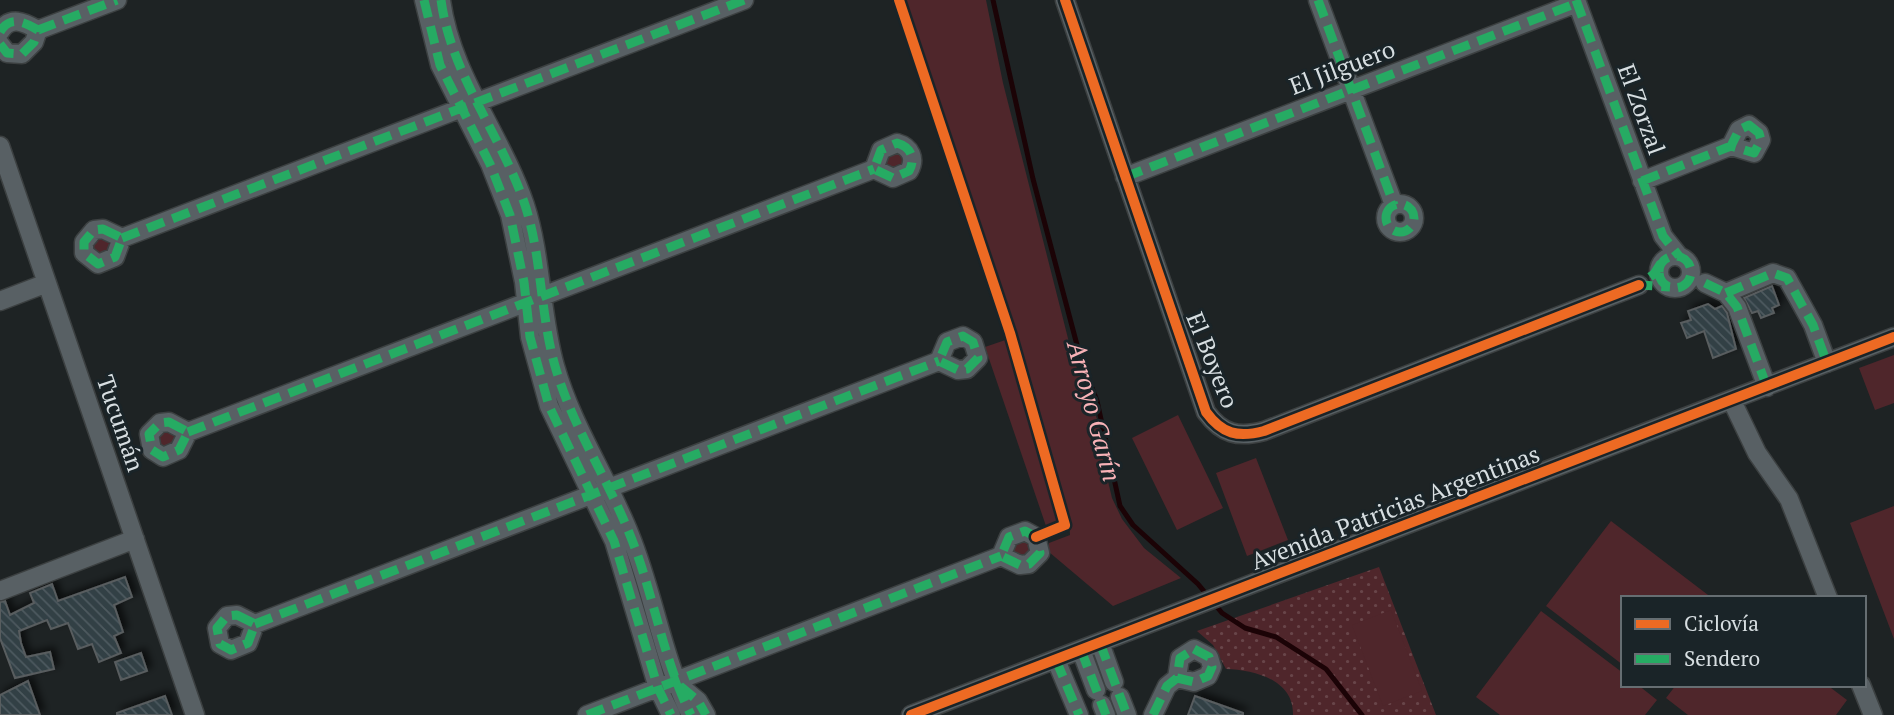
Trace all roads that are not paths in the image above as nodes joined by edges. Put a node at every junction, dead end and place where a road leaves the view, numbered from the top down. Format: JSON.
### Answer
{"nodes":[{"id":1,"x":424,"y":0,"type":"edge"},
{"id":2,"x":441,"y":0,"type":"edge"},
{"id":3,"x":744,"y":0,"type":"edge"},
{"id":4,"x":1065,"y":0,"type":"edge"},
{"id":5,"x":1318,"y":0,"type":"edge"},
{"id":6,"x":1576,"y":1,"type":"edge"},
{"id":7,"x":105,"y":2,"type":"edge"},
{"id":8,"x":38,"y":30,"type":"junction"},
{"id":9,"x":0,"y":32,"type":"edge"},
{"id":10,"x":0,"y":44,"type":"edge"},
{"id":11,"x":1352,"y":89,"type":"junction"},
{"id":12,"x":468,"y":106,"type":"junction"},
{"id":13,"x":0,"y":146,"type":"edge"},
{"id":14,"x":1731,"y":146,"type":"dead end"},
{"id":15,"x":874,"y":169,"type":"dead end"},
{"id":16,"x":1125,"y":177,"type":"junction"},
{"id":17,"x":1642,"y":181,"type":"junction"},
{"id":18,"x":1394,"y":205,"type":"dead end"},
{"id":19,"x":1663,"y":236,"type":"junction"},
{"id":20,"x":122,"y":238,"type":"dead end"},
{"id":21,"x":1685,"y":262,"type":"junction"},
{"id":22,"x":1660,"y":266,"type":"junction"},
{"id":23,"x":47,"y":283,"type":"junction"},
{"id":24,"x":1705,"y":283,"type":"junction"},
{"id":25,"x":1639,"y":285,"type":"junction"},
{"id":26,"x":1677,"y":286,"type":"junction"},
{"id":27,"x":1726,"y":293,"type":"junction"},
{"id":28,"x":534,"y":299,"type":"junction"},
{"id":29,"x":0,"y":301,"type":"edge"},
{"id":30,"x":1894,"y":337,"type":"edge"},
{"id":31,"x":939,"y":361,"type":"dead end"},
{"id":32,"x":1827,"y":363,"type":"junction"},
{"id":33,"x":1767,"y":387,"type":"junction"},
{"id":34,"x":1732,"y":401,"type":"junction"},
{"id":35,"x":188,"y":432,"type":"dead end"},
{"id":36,"x":600,"y":491,"type":"junction"},
{"id":37,"x":135,"y":539,"type":"junction"},
{"id":38,"x":1001,"y":556,"type":"dead end"},
{"id":39,"x":0,"y":591,"type":"edge"},
{"id":40,"x":1827,"y":596,"type":"edge"},
{"id":41,"x":255,"y":624,"type":"dead end"},
{"id":42,"x":1100,"y":643,"type":"junction"},
{"id":43,"x":1081,"y":650,"type":"junction"},
{"id":44,"x":1056,"y":660,"type":"junction"},
{"id":45,"x":1177,"y":678,"type":"dead end"},
{"id":46,"x":666,"y":685,"type":"junction"},
{"id":47,"x":1862,"y":687,"type":"edge"},
{"id":48,"x":1101,"y":704,"type":"edge"},
{"id":49,"x":195,"y":715,"type":"edge"},
{"id":50,"x":587,"y":715,"type":"edge"},
{"id":51,"x":671,"y":715,"type":"edge"},
{"id":52,"x":691,"y":715,"type":"edge"},
{"id":53,"x":706,"y":715,"type":"edge"},
{"id":54,"x":911,"y":715,"type":"edge"},
{"id":55,"x":1079,"y":715,"type":"edge"},
{"id":56,"x":1127,"y":715,"type":"edge"},
{"id":57,"x":1153,"y":715,"type":"edge"},
{"id":58,"x":1873,"y":715,"type":"edge"}],
"edges":[{"from":1,"to":12,"type":"street"},
{"from":2,"to":12,"type":"street"},
{"from":3,"to":12,"type":"street"},
{"from":4,"to":16,"type":"street","name":"El Boyero"},
{"from":5,"to":11,"type":"street"},
{"from":6,"to":11,"type":"street","name":"El Jilguero"},
{"from":6,"to":17,"type":"street","name":"El Zorzal"},
{"from":7,"to":8,"type":"street"},
{"from":8,"to":9,"type":"street"},
{"from":8,"to":10,"type":"street"},
{"from":11,"to":16,"type":"street","name":"El Jilguero"},
{"from":11,"to":18,"type":"street"},
{"from":12,"to":20,"type":"street"},
{"from":12,"to":28,"type":"street"},
{"from":13,"to":23,"type":"street","name":"Tucumán"},
{"from":14,"to":17,"type":"street"},
{"from":15,"to":28,"type":"street"},
{"from":16,"to":25,"type":"street","name":"El Boyero"},
{"from":17,"to":19,"type":"street","name":"El Zorzal"},
{"from":19,"to":21,"type":"street"},
{"from":19,"to":22,"type":"street"},
{"from":21,"to":22,"type":"street"},
{"from":21,"to":24,"type":"street"},
{"from":21,"to":26,"type":"street"},
{"from":22,"to":25,"type":"street"},
{"from":22,"to":26,"type":"street"},
{"from":23,"to":29,"type":"street"},
{"from":23,"to":37,"type":"street","name":"Tucumán"},
{"from":24,"to":26,"type":"street"},
{"from":24,"to":27,"type":"street"},
{"from":25,"to":26,"type":"street"},
{"from":27,"to":32,"type":"street"},
{"from":27,"to":33,"type":"street"},
{"from":28,"to":35,"type":"street"},
{"from":28,"to":36,"type":"street"},
{"from":30,"to":32,"type":"street","name":"Avenida Patricias Argentinas"},
{"from":31,"to":36,"type":"street"},
{"from":32,"to":33,"type":"street","name":"Avenida Patricias Argentinas"},
{"from":33,"to":34,"type":"street","name":"Avenida Patricias Argentinas"},
{"from":34,"to":40,"type":"street"},
{"from":34,"to":42,"type":"street","name":"Avenida Patricias Argentinas"},
{"from":36,"to":41,"type":"street"},
{"from":36,"to":46,"type":"street"},
{"from":37,"to":39,"type":"street"},
{"from":37,"to":49,"type":"street","name":"Tucumán"},
{"from":38,"to":46,"type":"street"},
{"from":42,"to":43,"type":"street","name":"Avenida Patricias Argentinas"},
{"from":42,"to":56,"type":"street"},
{"from":43,"to":44,"type":"street","name":"Avenida Patricias Argentinas"},
{"from":43,"to":48,"type":"street"},
{"from":44,"to":54,"type":"street","name":"Avenida Patricias Argentinas"},
{"from":44,"to":55,"type":"street"},
{"from":45,"to":57,"type":"street"},
{"from":46,"to":50,"type":"street"},
{"from":46,"to":51,"type":"street"},
{"from":46,"to":52,"type":"street"},
{"from":46,"to":53,"type":"street"},
{"from":47,"to":58,"type":"street"}]}
